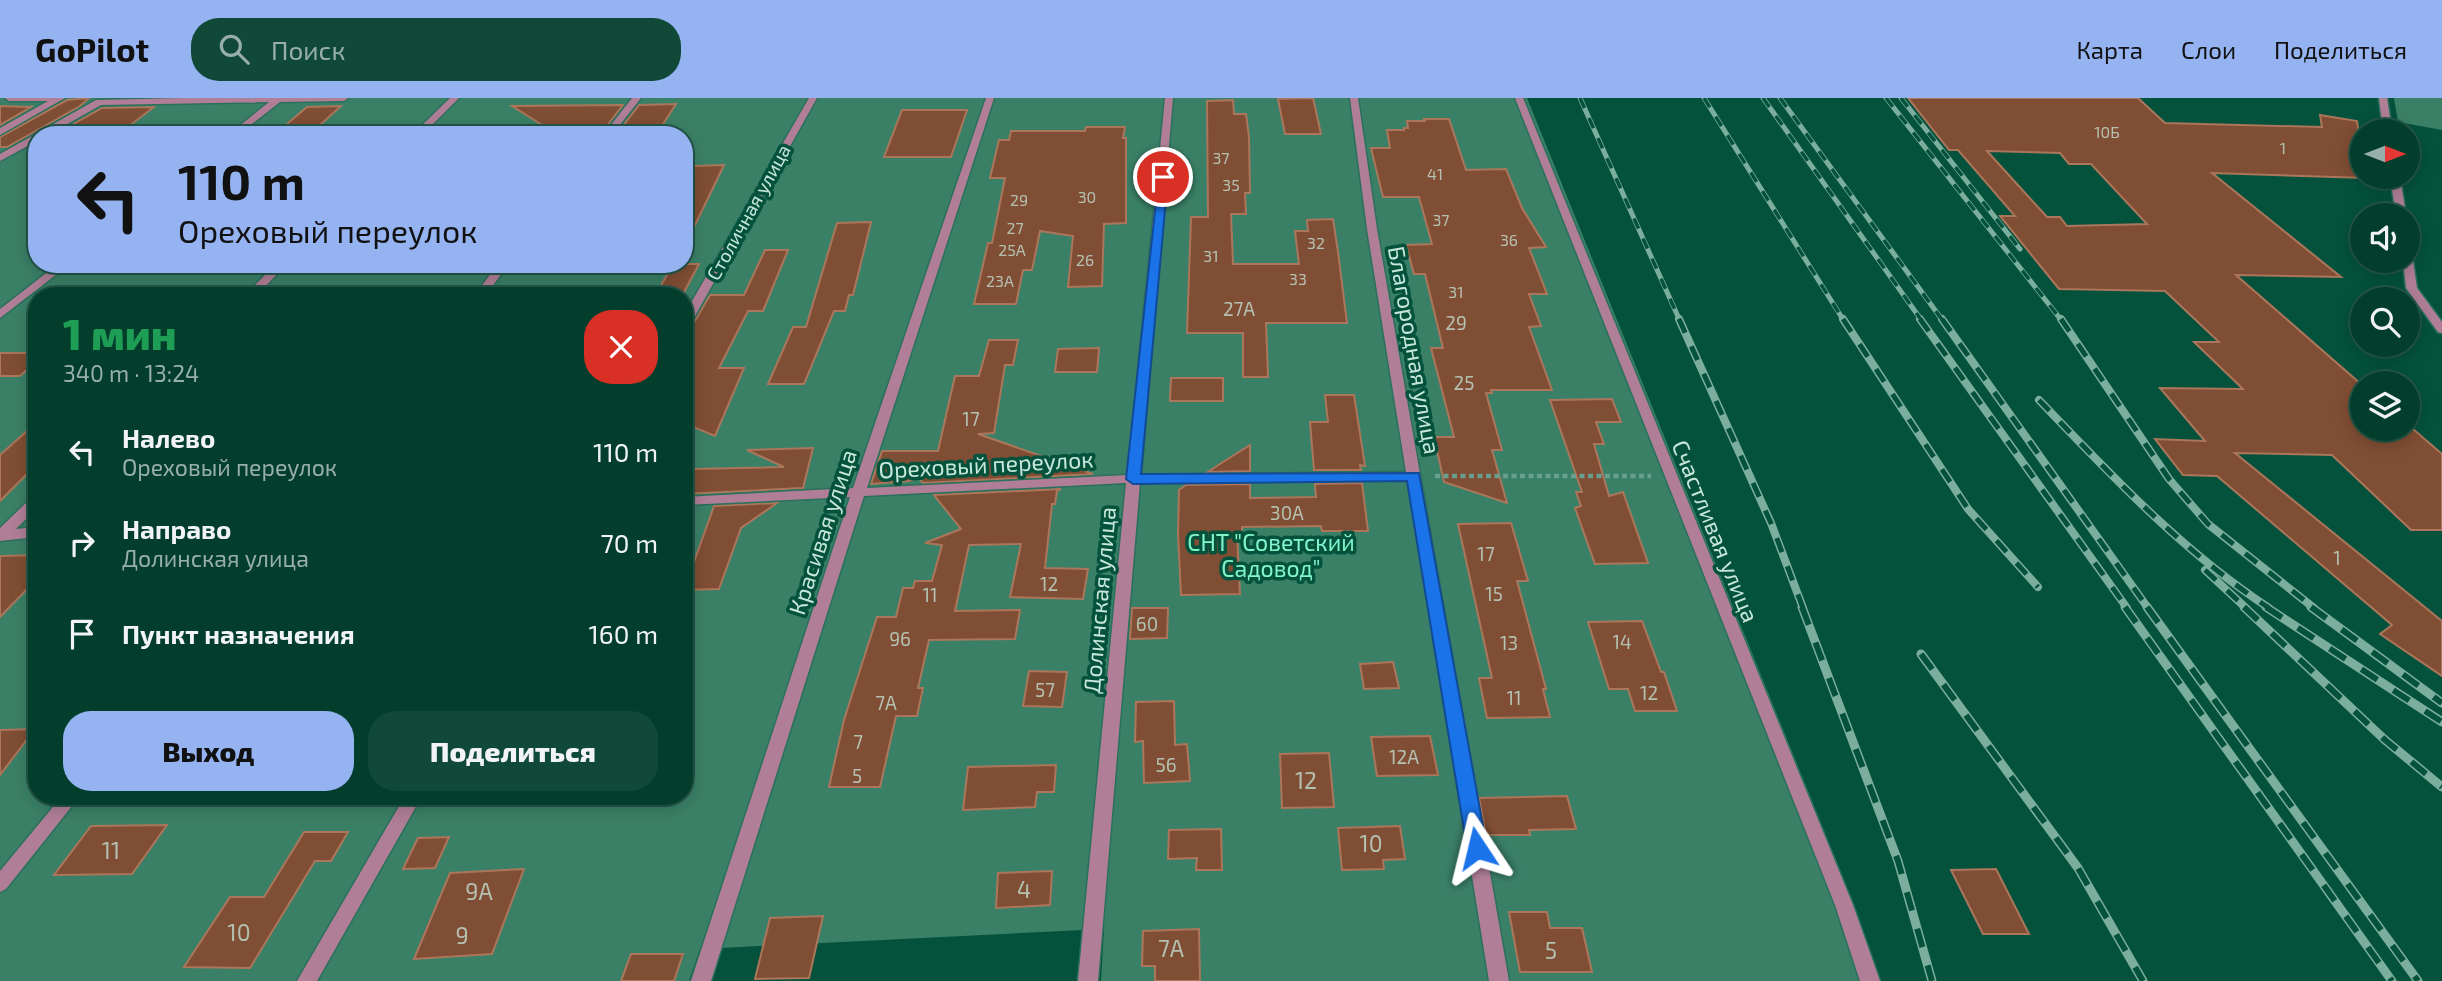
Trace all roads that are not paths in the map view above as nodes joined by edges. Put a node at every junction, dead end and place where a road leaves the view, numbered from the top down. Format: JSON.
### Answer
{"nodes":[{"id":1,"x":9,"y":98,"type":"edge"},
{"id":2,"x":60,"y":98,"type":"edge"},
{"id":3,"x":344,"y":98,"type":"edge"},
{"id":4,"x":454,"y":98,"type":"edge"},
{"id":5,"x":636,"y":98,"type":"edge"},
{"id":6,"x":813,"y":98,"type":"edge"},
{"id":7,"x":990,"y":98,"type":"edge"},
{"id":8,"x":1169,"y":98,"type":"edge"},
{"id":9,"x":1354,"y":98,"type":"edge"},
{"id":10,"x":1519,"y":98,"type":"edge"},
{"id":11,"x":2383,"y":98,"type":"edge"},
{"id":12,"x":278,"y":99,"type":"edge"},
{"id":13,"x":2386,"y":119,"type":"edge"},
{"id":14,"x":57,"y":126,"type":"edge"},
{"id":15,"x":244,"y":126,"type":"edge"},
{"id":16,"x":425,"y":126,"type":"edge"},
{"id":17,"x":614,"y":126,"type":"edge"},
{"id":18,"x":0,"y":132,"type":"edge"},
{"id":19,"x":28,"y":142,"type":"edge"},
{"id":20,"x":0,"y":158,"type":"edge"},
{"id":21,"x":54,"y":273,"type":"edge"},
{"id":22,"x":273,"y":273,"type":"edge"},
{"id":23,"x":497,"y":273,"type":"edge"},
{"id":24,"x":2410,"y":273,"type":"edge"},
{"id":25,"x":36,"y":287,"type":"edge"},
{"id":26,"x":258,"y":287,"type":"edge"},
{"id":27,"x":486,"y":287,"type":"edge"},
{"id":28,"x":28,"y":293,"type":"edge"},
{"id":29,"x":693,"y":309,"type":"edge"},
{"id":30,"x":0,"y":315,"type":"edge"},
{"id":31,"x":2442,"y":330,"type":"edge"},
{"id":32,"x":1413,"y":476,"type":"junction"},
{"id":33,"x":1133,"y":479,"type":"junction"},
{"id":34,"x":858,"y":494,"type":"junction"},
{"id":35,"x":693,"y":501,"type":"edge"},
{"id":36,"x":28,"y":509,"type":"edge"},
{"id":37,"x":28,"y":533,"type":"edge"},
{"id":38,"x":1,"y":535,"type":"edge"},
{"id":39,"x":65,"y":805,"type":"edge"},
{"id":40,"x":409,"y":805,"type":"edge"},
{"id":41,"x":0,"y":884,"type":"edge"},
{"id":42,"x":307,"y":981,"type":"edge"},
{"id":43,"x":701,"y":981,"type":"edge"},
{"id":44,"x":1088,"y":981,"type":"edge"},
{"id":45,"x":1499,"y":981,"type":"edge"},
{"id":46,"x":1870,"y":981,"type":"edge"}],
"edges":[{"from":1,"to":2,"type":"street"},
{"from":2,"to":18,"type":"street"},
{"from":3,"to":12,"type":"street"},
{"from":4,"to":16,"type":"street"},
{"from":5,"to":17,"type":"street"},
{"from":6,"to":29,"type":"street","name":"Столичная улица"},
{"from":7,"to":34,"type":"street","name":"Красивая улица"},
{"from":8,"to":33,"type":"street","name":"Долинская улица"},
{"from":9,"to":32,"type":"street","name":"Благородная улица"},
{"from":10,"to":46,"type":"street","name":"Счастливая улица"},
{"from":11,"to":13,"type":"street"},
{"from":12,"to":14,"type":"street"},
{"from":12,"to":15,"type":"street"},
{"from":19,"to":20,"type":"street"},
{"from":21,"to":25,"type":"street"},
{"from":22,"to":26,"type":"street"},
{"from":23,"to":27,"type":"street"},
{"from":24,"to":31,"type":"street"},
{"from":28,"to":30,"type":"street"},
{"from":32,"to":33,"type":"street","name":"Ореховый переулок"},
{"from":32,"to":45,"type":"street","name":"Благородная улица"},
{"from":33,"to":34,"type":"street","name":"Ореховый переулок"},
{"from":33,"to":44,"type":"street","name":"Долинская улица"},
{"from":34,"to":35,"type":"street","name":"Ореховый переулок"},
{"from":34,"to":43,"type":"street","name":"Красивая улица"},
{"from":36,"to":38,"type":"street"},
{"from":37,"to":38,"type":"street"},
{"from":39,"to":41,"type":"street"},
{"from":40,"to":42,"type":"street"}]}
